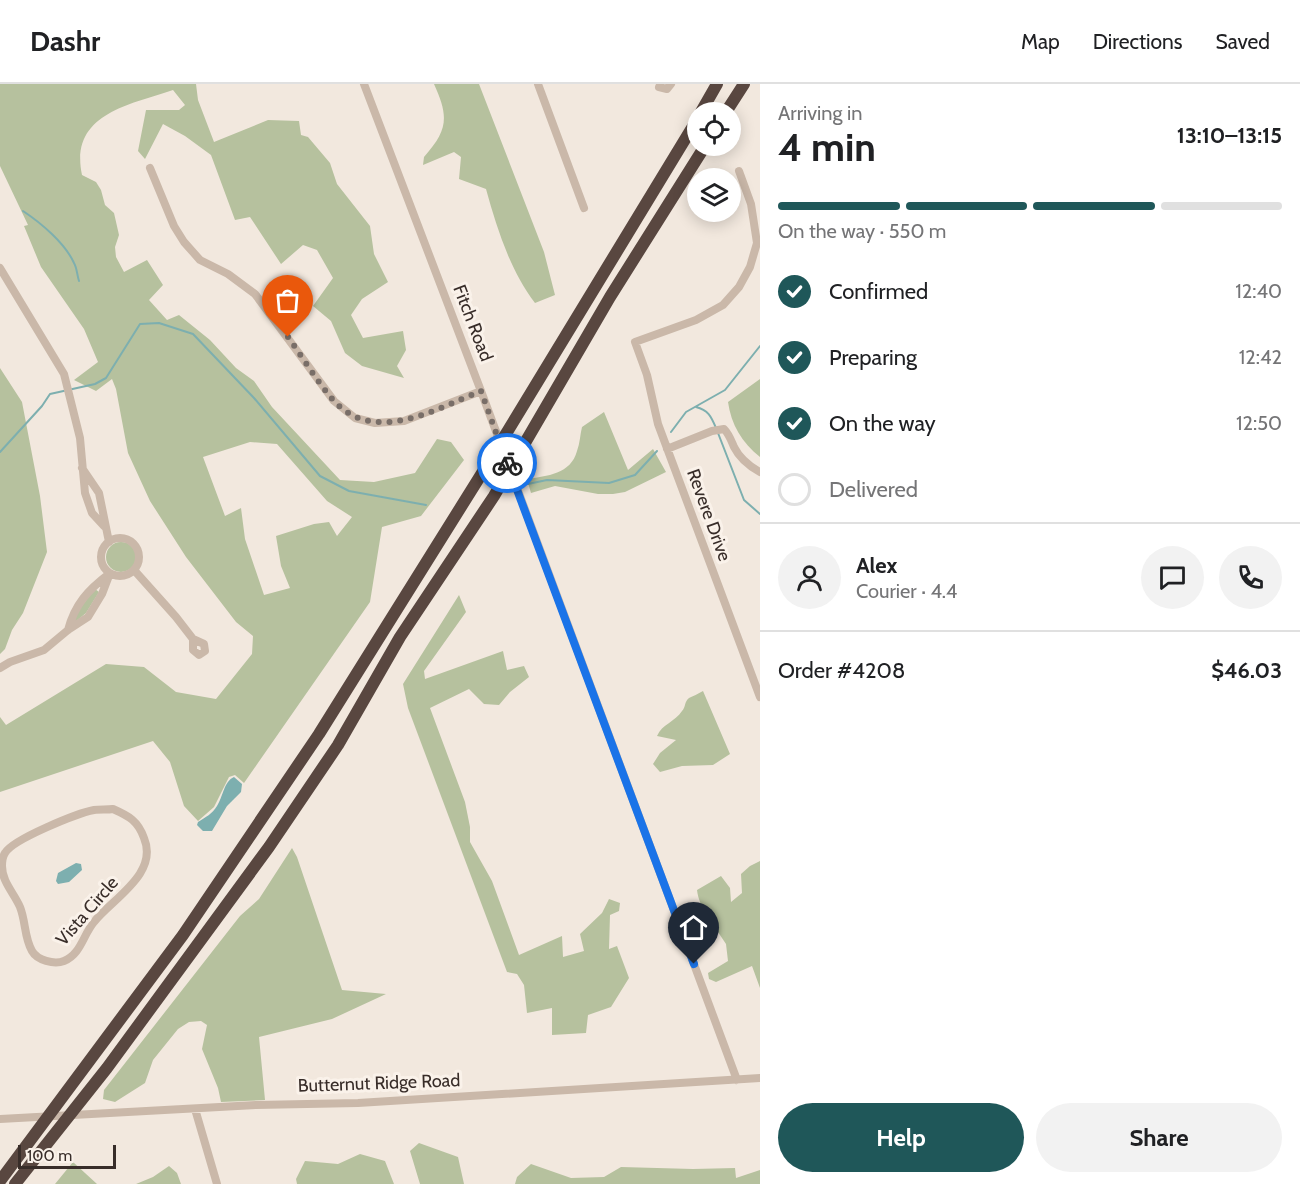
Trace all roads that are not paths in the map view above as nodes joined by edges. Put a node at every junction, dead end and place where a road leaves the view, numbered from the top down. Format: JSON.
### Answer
{"nodes":[{"id":1,"x":364,"y":84,"type":"edge"},
{"id":2,"x":538,"y":84,"type":"edge"},
{"id":3,"x":671,"y":84,"type":"edge"},
{"id":4,"x":717,"y":84,"type":"edge"},
{"id":5,"x":744,"y":84,"type":"edge"},
{"id":6,"x":659,"y":87,"type":"dead end"},
{"id":7,"x":707,"y":102,"type":"edge"},
{"id":8,"x":732,"y":102,"type":"edge"},
{"id":9,"x":687,"y":136,"type":"edge"},
{"id":10,"x":699,"y":156,"type":"edge"},
{"id":11,"x":150,"y":168,"type":"dead end"},
{"id":12,"x":741,"y":176,"type":"edge"},
{"id":13,"x":584,"y":208,"type":"dead end"},
{"id":14,"x":0,"y":268,"type":"edge"},
{"id":15,"x":481,"y":391,"type":"junction"},
{"id":16,"x":668,"y":450,"type":"junction"},
{"id":17,"x":82,"y":468,"type":"junction"},
{"id":18,"x":760,"y":472,"type":"edge"},
{"id":19,"x":104,"y":526,"type":"junction"},
{"id":20,"x":109,"y":542,"type":"junction"},
{"id":21,"x":134,"y":570,"type":"junction"},
{"id":22,"x":110,"y":573,"type":"junction"},
{"id":23,"x":68,"y":630,"type":"junction"},
{"id":24,"x":193,"y":639,"type":"dead end"},
{"id":25,"x":0,"y":668,"type":"edge"},
{"id":26,"x":758,"y":686,"type":"edge"},
{"id":27,"x":760,"y":697,"type":"edge"},
{"id":28,"x":2,"y":853,"type":"edge"},
{"id":29,"x":760,"y":1078,"type":"edge"},
{"id":30,"x":737,"y":1080,"type":"junction"},
{"id":31,"x":195,"y":1108,"type":"junction"},
{"id":32,"x":0,"y":1119,"type":"edge"},
{"id":33,"x":0,"y":1181,"type":"edge"},
{"id":34,"x":15,"y":1184,"type":"edge"},
{"id":35,"x":217,"y":1184,"type":"edge"}],
"edges":[{"from":1,"to":15,"type":"street","name":"Fitch Road"},
{"from":2,"to":13,"type":"street"},
{"from":3,"to":6,"type":"street"},
{"from":4,"to":7,"type":"highway"},
{"from":5,"to":8,"type":"highway"},
{"from":9,"to":33,"type":"highway"},
{"from":10,"to":34,"type":"highway"},
{"from":11,"to":15,"type":"street"},
{"from":12,"to":16,"type":"street","name":"Revere Drive"},
{"from":14,"to":17,"type":"street"},
{"from":15,"to":30,"type":"street","name":"Fitch Road"},
{"from":16,"to":18,"type":"street"},
{"from":16,"to":26,"type":"street","name":"Revere Drive"},
{"from":17,"to":19,"type":"street"},
{"from":17,"to":19,"type":"street"},
{"from":19,"to":20,"type":"street"},
{"from":20,"to":21,"type":"street"},
{"from":20,"to":22,"type":"street"},
{"from":21,"to":22,"type":"street"},
{"from":21,"to":24,"type":"street"},
{"from":22,"to":23,"type":"street"},
{"from":22,"to":23,"type":"street"},
{"from":23,"to":25,"type":"street"},
{"from":26,"to":27,"type":"street","name":"Revere Drive"},
{"from":28,"to":28,"type":"street","name":"Vista Circle"},
{"from":29,"to":30,"type":"street","name":"Butternut Ridge Road"},
{"from":30,"to":31,"type":"street","name":"Butternut Ridge Road"},
{"from":31,"to":32,"type":"street","name":"Butternut Ridge Road"},
{"from":31,"to":35,"type":"street"}]}
